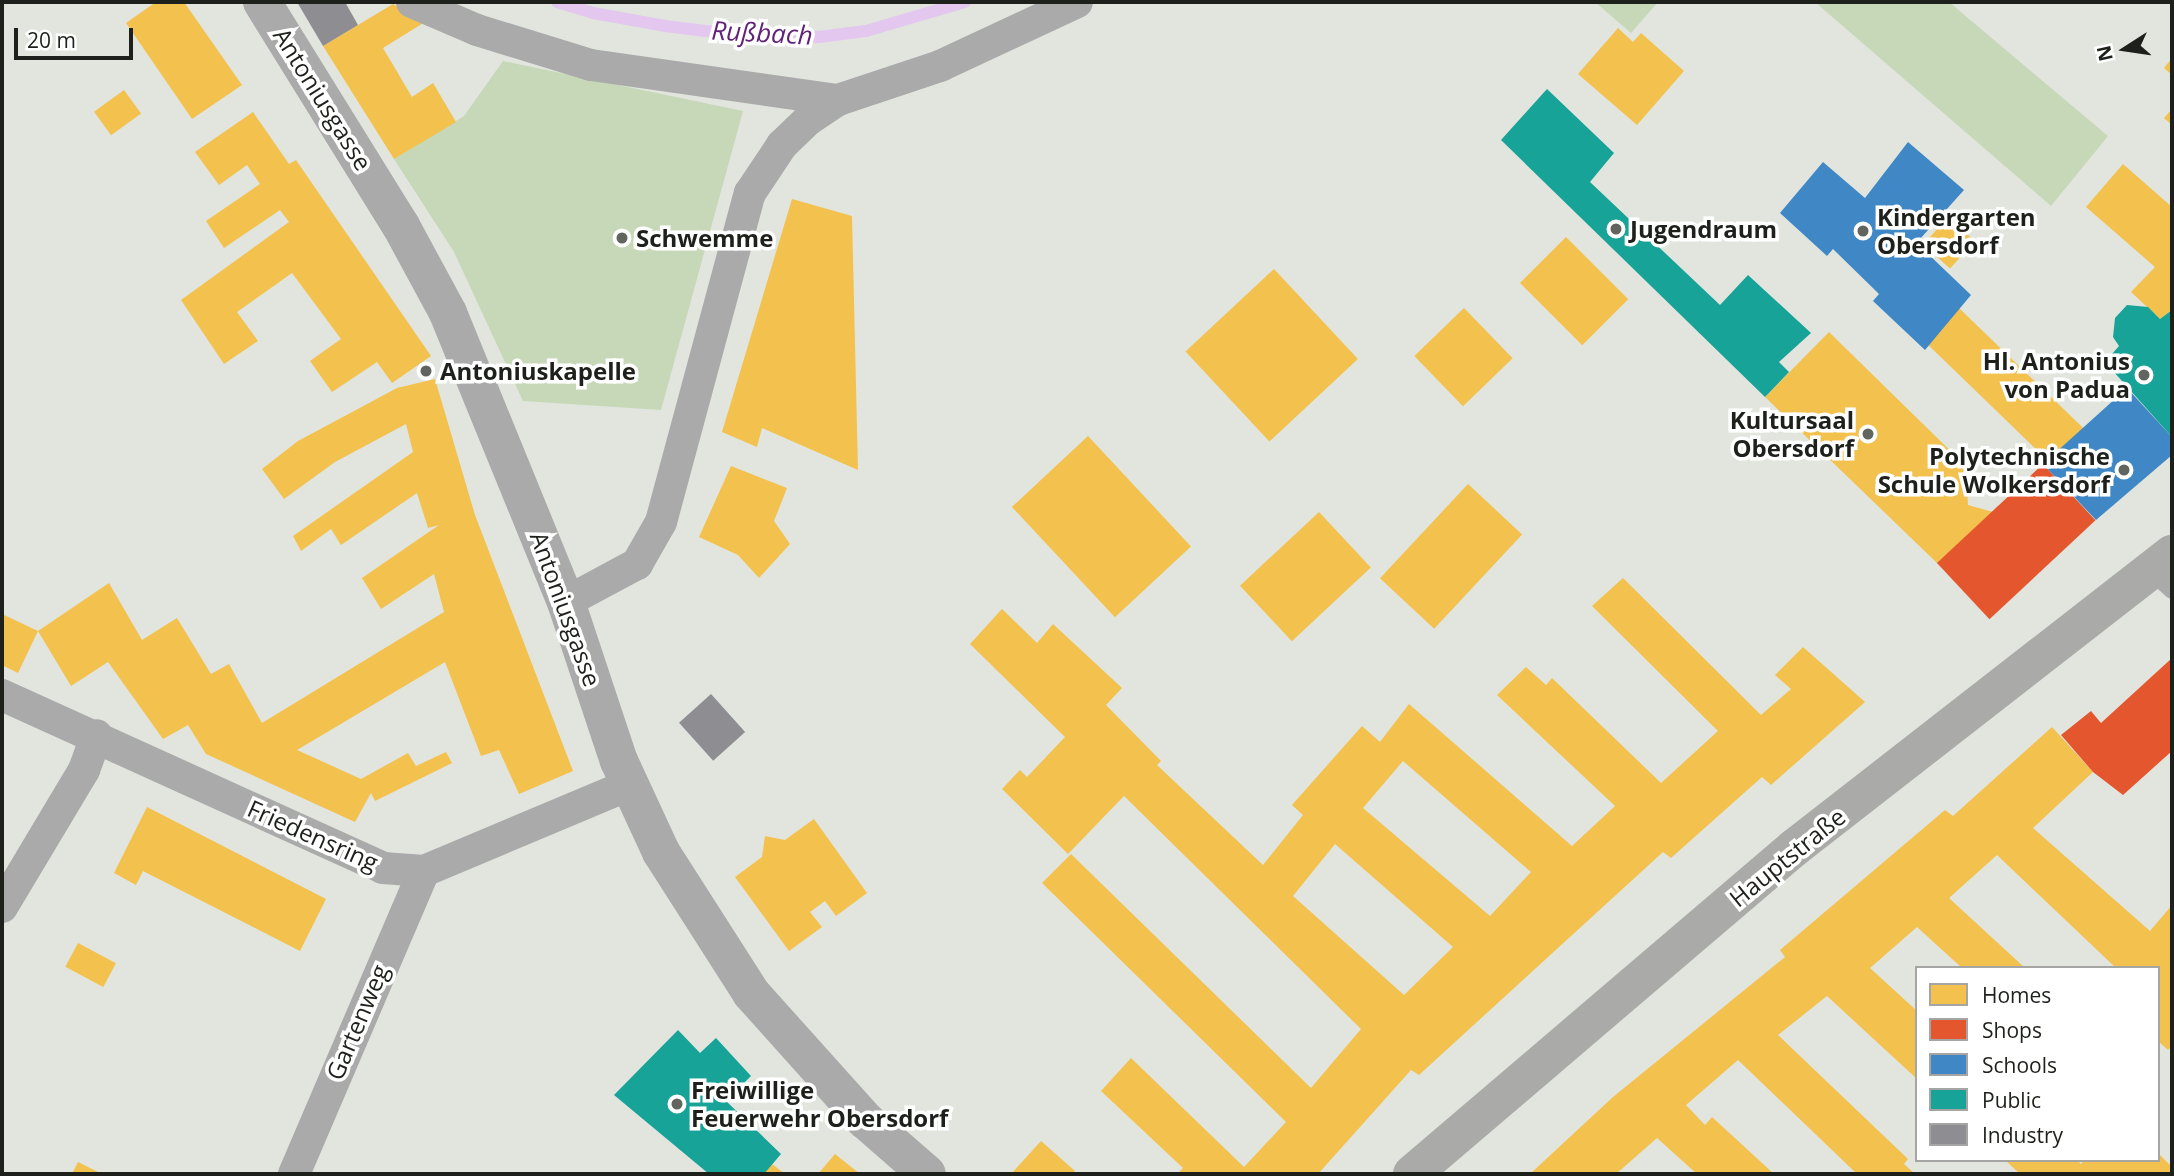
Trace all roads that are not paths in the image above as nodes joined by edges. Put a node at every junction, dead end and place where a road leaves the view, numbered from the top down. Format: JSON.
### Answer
{"nodes":[{"id":1,"x":262,"y":2,"type":"edge"},
{"id":2,"x":412,"y":2,"type":"edge"},
{"id":3,"x":1076,"y":2,"type":"edge"},
{"id":4,"x":838,"y":100,"type":"junction"},
{"id":5,"x":2165,"y":572,"type":"edge"},
{"id":6,"x":566,"y":602,"type":"junction"},
{"id":7,"x":2,"y":695,"type":"edge"},
{"id":8,"x":97,"y":736,"type":"junction"},
{"id":9,"x":629,"y":785,"type":"junction"},
{"id":10,"x":424,"y":871,"type":"junction"},
{"id":11,"x":2,"y":907,"type":"edge"},
{"id":12,"x":294,"y":1174,"type":"edge"},
{"id":13,"x":927,"y":1174,"type":"edge"},
{"id":14,"x":1412,"y":1174,"type":"edge"}],
"edges":[{"from":1,"to":6,"type":"street","name":"Antoniusgasse"},
{"from":2,"to":4,"type":"street"},
{"from":3,"to":4,"type":"street"},
{"from":4,"to":6,"type":"street"},
{"from":5,"to":14,"type":"main road","name":"Hauptstraße"},
{"from":6,"to":9,"type":"street","name":"Antoniusgasse"},
{"from":7,"to":8,"type":"street","name":"Friedensring"},
{"from":8,"to":10,"type":"street","name":"Friedensring"},
{"from":8,"to":11,"type":"street"},
{"from":9,"to":10,"type":"street","name":"Friedensring"},
{"from":9,"to":13,"type":"street","name":"Antoniusgasse"},
{"from":10,"to":12,"type":"street","name":"Gartenweg"}]}
